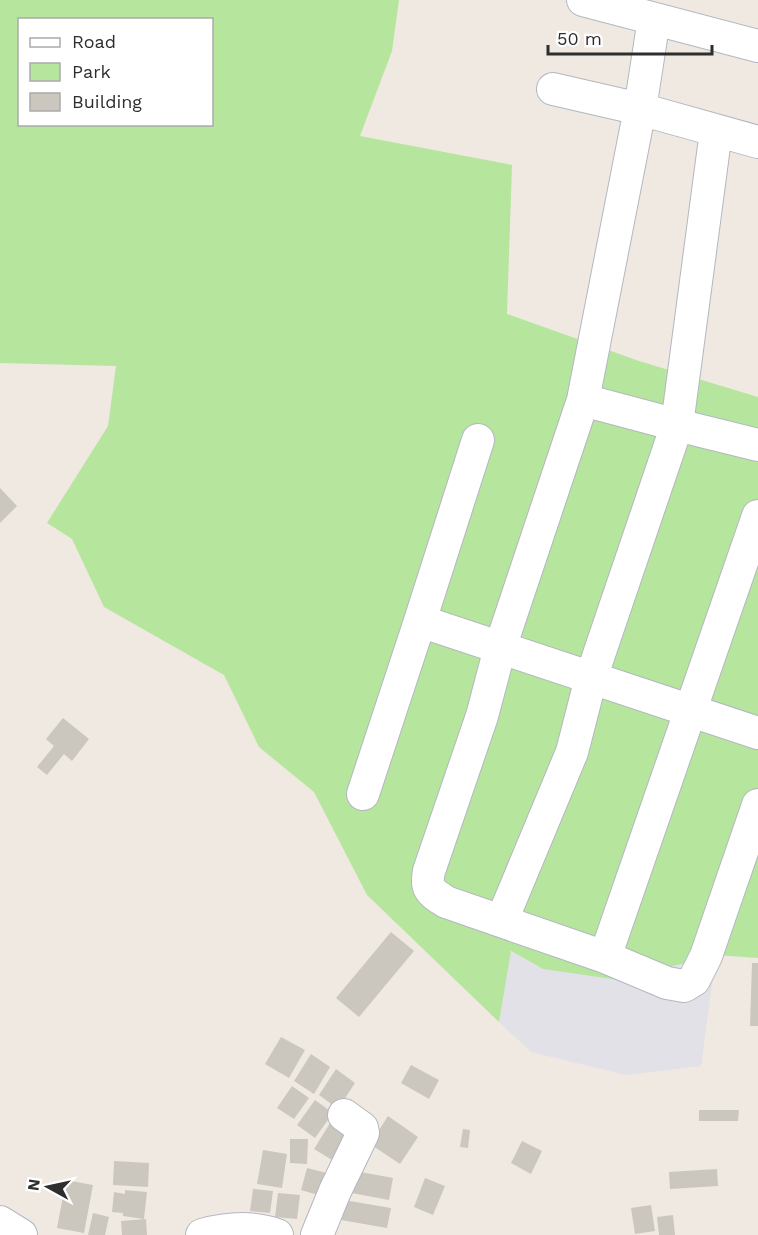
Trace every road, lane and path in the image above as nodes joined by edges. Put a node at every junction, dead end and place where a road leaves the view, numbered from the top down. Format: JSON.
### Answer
{"nodes":[{"id":1,"x":584,"y":0,"type":"edge"},
{"id":2,"x":669,"y":14,"type":"edge"},
{"id":3,"x":758,"y":46,"type":"edge"},
{"id":4,"x":552,"y":89,"type":"dead end"},
{"id":5,"x":640,"y":109,"type":"junction"},
{"id":6,"x":716,"y":130,"type":"junction"},
{"id":7,"x":758,"y":142,"type":"edge"},
{"id":8,"x":584,"y":400,"type":"junction"},
{"id":9,"x":677,"y":425,"type":"junction"},
{"id":10,"x":478,"y":440,"type":"dead end"},
{"id":11,"x":758,"y":444,"type":"edge"},
{"id":12,"x":758,"y":516,"type":"edge"},
{"id":13,"x":420,"y":621,"type":"junction"},
{"id":14,"x":500,"y":648,"type":"junction"},
{"id":15,"x":591,"y":678,"type":"junction"},
{"id":16,"x":692,"y":711,"type":"junction"},
{"id":17,"x":758,"y":734,"type":"edge"},
{"id":18,"x":363,"y":794,"type":"dead end"},
{"id":19,"x":758,"y":805,"type":"edge"},
{"id":20,"x":501,"y":920,"type":"junction"},
{"id":21,"x":604,"y":957,"type":"junction"},
{"id":22,"x":344,"y":1115,"type":"dead end"},
{"id":23,"x":0,"y":1222,"type":"edge"},
{"id":24,"x":233,"y":1232,"type":"edge"},
{"id":25,"x":21,"y":1235,"type":"edge"},
{"id":26,"x":202,"y":1235,"type":"edge"},
{"id":27,"x":277,"y":1235,"type":"edge"},
{"id":28,"x":317,"y":1235,"type":"edge"}],
"edges":[{"from":1,"to":2,"type":"street"},
{"from":2,"to":3,"type":"street"},
{"from":2,"to":5,"type":"street"},
{"from":4,"to":5,"type":"street"},
{"from":5,"to":6,"type":"street"},
{"from":5,"to":8,"type":"street"},
{"from":6,"to":7,"type":"street"},
{"from":6,"to":9,"type":"street"},
{"from":8,"to":9,"type":"street"},
{"from":8,"to":14,"type":"street"},
{"from":9,"to":11,"type":"street"},
{"from":9,"to":15,"type":"street"},
{"from":10,"to":13,"type":"street"},
{"from":12,"to":16,"type":"street"},
{"from":13,"to":14,"type":"street"},
{"from":13,"to":18,"type":"street"},
{"from":14,"to":15,"type":"street"},
{"from":14,"to":20,"type":"street"},
{"from":15,"to":16,"type":"street"},
{"from":15,"to":20,"type":"street"},
{"from":16,"to":17,"type":"street"},
{"from":16,"to":21,"type":"street"},
{"from":19,"to":21,"type":"street"},
{"from":20,"to":21,"type":"street"},
{"from":22,"to":28,"type":"street"},
{"from":23,"to":25,"type":"street"},
{"from":24,"to":26,"type":"street"},
{"from":24,"to":27,"type":"street"}]}
